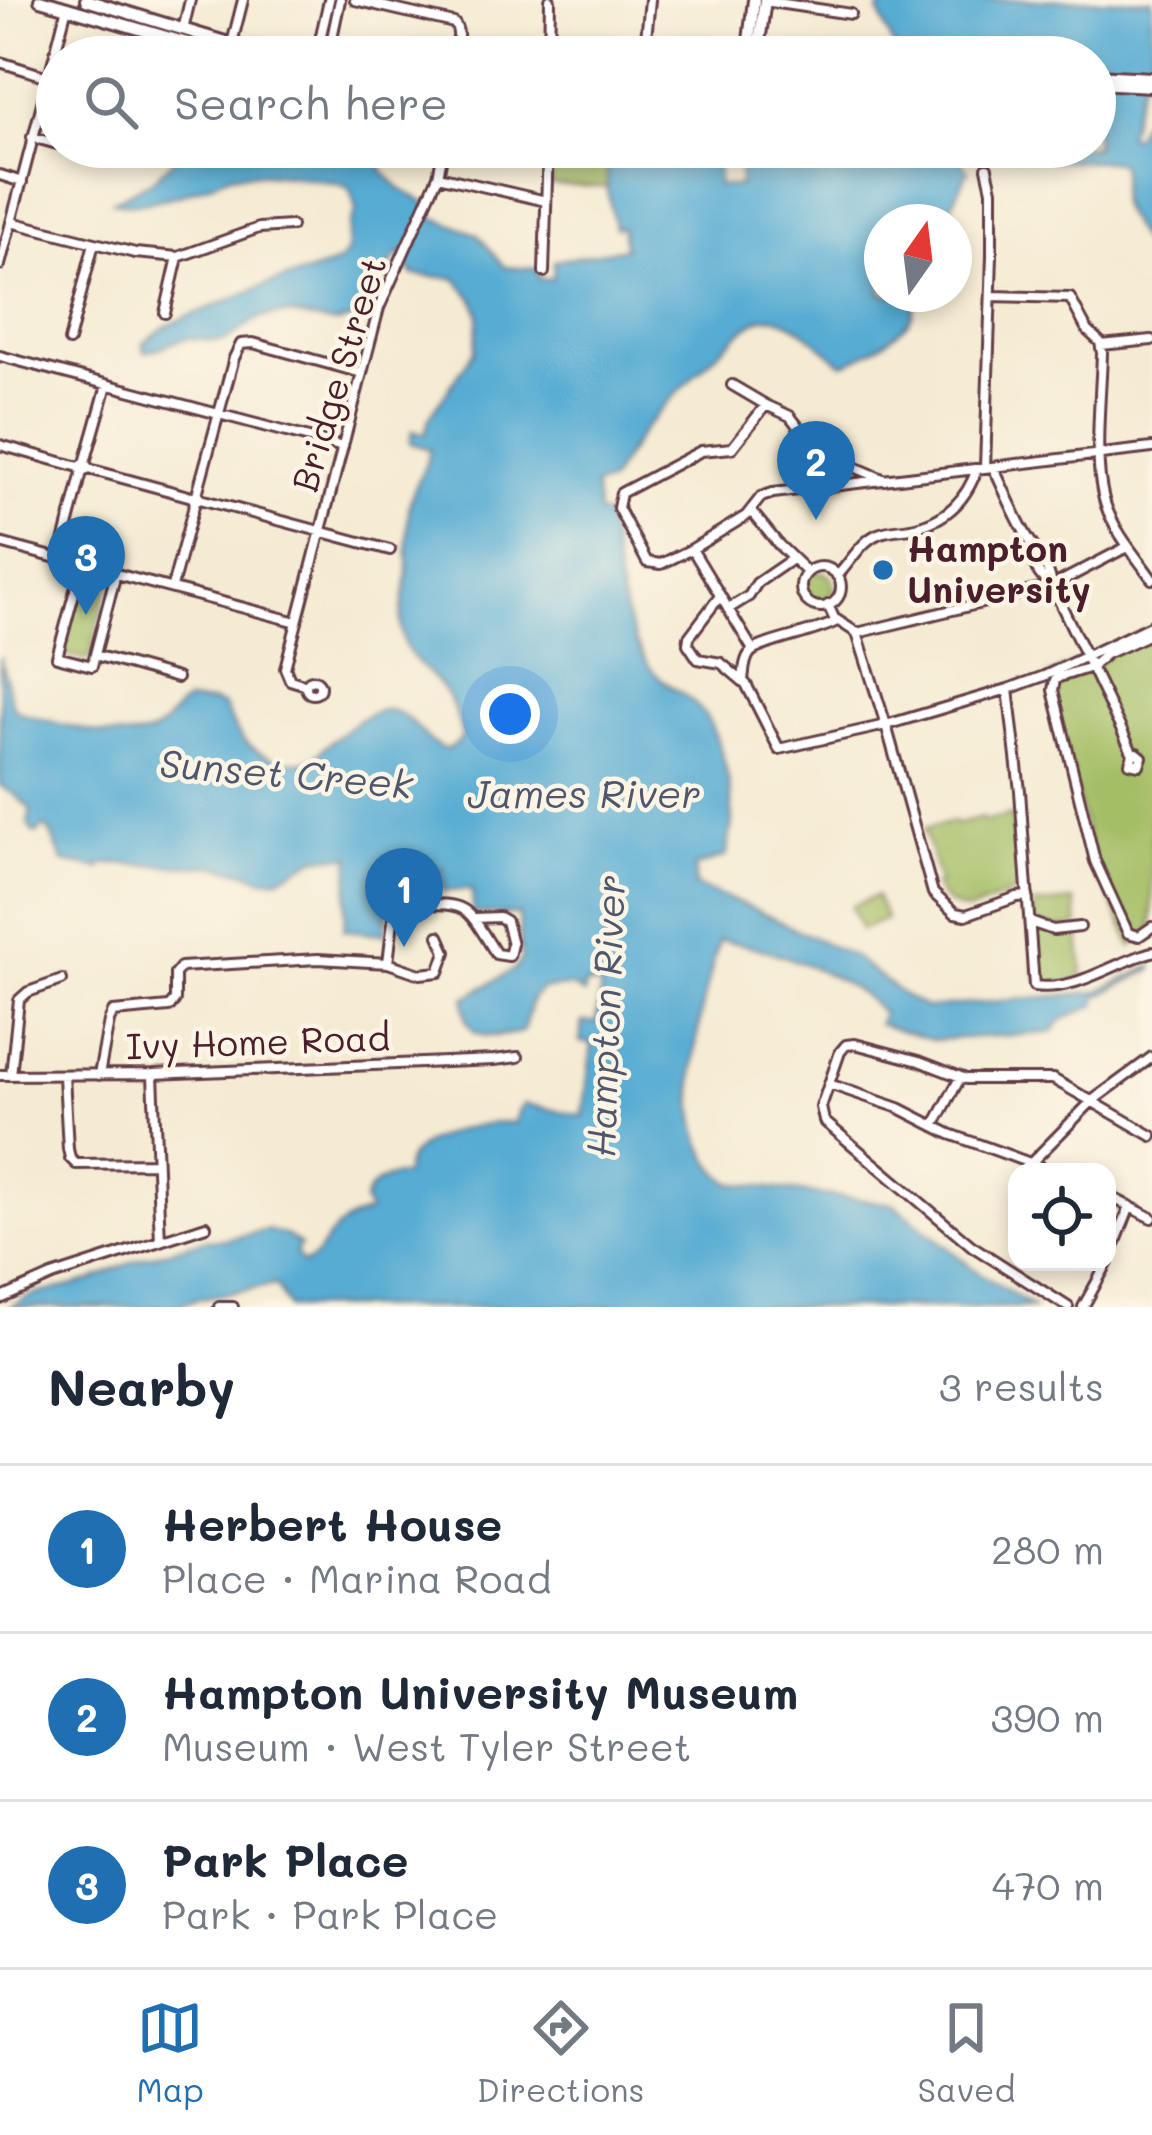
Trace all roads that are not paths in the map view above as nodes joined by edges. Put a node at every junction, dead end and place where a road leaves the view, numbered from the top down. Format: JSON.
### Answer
{"nodes":[{"id":1,"x":40,"y":0,"type":"edge"},
{"id":2,"x":86,"y":0,"type":"edge"},
{"id":3,"x":190,"y":0,"type":"edge"},
{"id":4,"x":242,"y":0,"type":"edge"},
{"id":5,"x":329,"y":0,"type":"edge"},
{"id":6,"x":340,"y":0,"type":"edge"},
{"id":7,"x":355,"y":0,"type":"edge"},
{"id":8,"x":550,"y":0,"type":"edge"},
{"id":9,"x":650,"y":0,"type":"edge"},
{"id":10,"x":760,"y":0,"type":"edge"},
{"id":11,"x":70,"y":2,"type":"edge"},
{"id":12,"x":851,"y":14,"type":"dead end"},
{"id":13,"x":183,"y":30,"type":"junction"},
{"id":14,"x":60,"y":36,"type":"edge"},
{"id":15,"x":180,"y":36,"type":"edge"},
{"id":16,"x":196,"y":36,"type":"edge"},
{"id":17,"x":235,"y":36,"type":"edge"},
{"id":18,"x":321,"y":36,"type":"edge"},
{"id":19,"x":332,"y":36,"type":"edge"},
{"id":20,"x":459,"y":36,"type":"edge"},
{"id":21,"x":549,"y":36,"type":"edge"},
{"id":22,"x":646,"y":36,"type":"edge"},
{"id":23,"x":752,"y":36,"type":"edge"},
{"id":24,"x":758,"y":36,"type":"edge"},
{"id":25,"x":0,"y":62,"type":"edge"},
{"id":26,"x":36,"y":73,"type":"edge"},
{"id":27,"x":1116,"y":80,"type":"edge"},
{"id":28,"x":1152,"y":82,"type":"edge"},
{"id":29,"x":36,"y":122,"type":"edge"},
{"id":30,"x":32,"y":137,"type":"junction"},
{"id":31,"x":36,"y":138,"type":"edge"},
{"id":32,"x":440,"y":168,"type":"edge"},
{"id":33,"x":547,"y":168,"type":"edge"},
{"id":34,"x":987,"y":168,"type":"dead end"},
{"id":35,"x":0,"y":175,"type":"edge"},
{"id":36,"x":438,"y":176,"type":"junction"},
{"id":37,"x":22,"y":182,"type":"junction"},
{"id":38,"x":546,"y":201,"type":"junction"},
{"id":39,"x":11,"y":221,"type":"junction"},
{"id":40,"x":291,"y":226,"type":"dead end"},
{"id":41,"x":94,"y":243,"type":"junction"},
{"id":42,"x":178,"y":257,"type":"junction"},
{"id":43,"x":0,"y":265,"type":"edge"},
{"id":44,"x":544,"y":272,"type":"dead end"},
{"id":45,"x":992,"y":296,"type":"junction"},
{"id":46,"x":165,"y":313,"type":"dead end"},
{"id":47,"x":1152,"y":340,"type":"edge"},
{"id":48,"x":69,"y":341,"type":"dead end"},
{"id":49,"x":1101,"y":345,"type":"junction"},
{"id":50,"x":0,"y":356,"type":"edge"},
{"id":51,"x":362,"y":373,"type":"junction"},
{"id":52,"x":107,"y":385,"type":"junction"},
{"id":53,"x":732,"y":385,"type":"dead end"},
{"id":54,"x":766,"y":405,"type":"junction"},
{"id":55,"x":219,"y":414,"type":"junction"},
{"id":56,"x":0,"y":445,"type":"edge"},
{"id":57,"x":343,"y":447,"type":"junction"},
{"id":58,"x":1152,"y":448,"type":"edge"},
{"id":59,"x":1099,"y":454,"type":"junction"},
{"id":60,"x":84,"y":468,"type":"junction"},
{"id":61,"x":985,"y":468,"type":"junction"},
{"id":62,"x":886,"y":481,"type":"junction"},
{"id":63,"x":196,"y":498,"type":"junction"},
{"id":64,"x":752,"y":512,"type":"junction"},
{"id":65,"x":320,"y":531,"type":"junction"},
{"id":66,"x":0,"y":542,"type":"edge"},
{"id":67,"x":1127,"y":547,"type":"junction"},
{"id":68,"x":692,"y":549,"type":"junction"},
{"id":69,"x":389,"y":550,"type":"dead end"},
{"id":70,"x":60,"y":558,"type":"junction"},
{"id":71,"x":792,"y":559,"type":"junction"},
{"id":72,"x":82,"y":564,"type":"junction"},
{"id":73,"x":807,"y":572,"type":"junction"},
{"id":74,"x":116,"y":573,"type":"junction"},
{"id":75,"x":837,"y":576,"type":"junction"},
{"id":76,"x":1152,"y":579,"type":"edge"},
{"id":77,"x":1052,"y":586,"type":"junction"},
{"id":78,"x":172,"y":587,"type":"junction"},
{"id":79,"x":720,"y":596,"type":"junction"},
{"id":80,"x":828,"y":605,"type":"junction"},
{"id":81,"x":728,"y":609,"type":"junction"},
{"id":82,"x":837,"y":621,"type":"junction"},
{"id":83,"x":297,"y":622,"type":"junction"},
{"id":84,"x":1152,"y":630,"type":"edge"},
{"id":85,"x":857,"y":633,"type":"junction"},
{"id":86,"x":753,"y":650,"type":"junction"},
{"id":87,"x":95,"y":655,"type":"junction"},
{"id":88,"x":1086,"y":656,"type":"junction"},
{"id":89,"x":1091,"y":667,"type":"junction"},
{"id":90,"x":177,"y":677,"type":"dead end"},
{"id":91,"x":742,"y":681,"type":"junction"},
{"id":92,"x":306,"y":685,"type":"dead end"},
{"id":93,"x":1008,"y":689,"type":"junction"},
{"id":94,"x":886,"y":725,"type":"junction"},
{"id":95,"x":1133,"y":754,"type":"dead end"},
{"id":96,"x":1028,"y":896,"type":"junction"},
{"id":97,"x":475,"y":918,"type":"junction"},
{"id":98,"x":1030,"y":922,"type":"junction"},
{"id":99,"x":1080,"y":927,"type":"dead end"},
{"id":100,"x":1152,"y":927,"type":"edge"},
{"id":101,"x":440,"y":936,"type":"dead end"},
{"id":102,"x":1138,"y":936,"type":"junction"},
{"id":103,"x":1152,"y":949,"type":"edge"},
{"id":104,"x":388,"y":962,"type":"junction"},
{"id":105,"x":62,"y":980,"type":"dead end"},
{"id":106,"x":518,"y":1057,"type":"dead end"},
{"id":107,"x":1152,"y":1057,"type":"edge"},
{"id":108,"x":153,"y":1074,"type":"junction"},
{"id":109,"x":5,"y":1075,"type":"edge"},
{"id":110,"x":100,"y":1075,"type":"junction"},
{"id":111,"x":64,"y":1076,"type":"junction"},
{"id":112,"x":960,"y":1078,"type":"junction"},
{"id":113,"x":829,"y":1084,"type":"junction"},
{"id":114,"x":1092,"y":1101,"type":"junction"},
{"id":115,"x":934,"y":1126,"type":"junction"},
{"id":116,"x":1152,"y":1136,"type":"edge"},
{"id":117,"x":155,"y":1163,"type":"junction"},
{"id":118,"x":1031,"y":1163,"type":"joint"},
{"id":119,"x":1116,"y":1199,"type":"edge"},
{"id":120,"x":1130,"y":1206,"type":"junction"},
{"id":121,"x":1152,"y":1219,"type":"edge"},
{"id":122,"x":206,"y":1226,"type":"dead end"},
{"id":123,"x":160,"y":1241,"type":"junction"},
{"id":124,"x":0,"y":1299,"type":"edge"},
{"id":125,"x":219,"y":1307,"type":"edge"},
{"id":126,"x":233,"y":1307,"type":"edge"},
{"id":127,"x":1068,"y":1307,"type":"edge"},
{"id":128,"x":1083,"y":1307,"type":"edge"}],
"edges":[{"from":1,"to":11,"type":"main road"},
{"from":2,"to":13,"type":"main road"},
{"from":3,"to":13,"type":"street"},
{"from":4,"to":17,"type":"street"},
{"from":5,"to":18,"type":"street"},
{"from":6,"to":19,"type":"street"},
{"from":7,"to":20,"type":"street"},
{"from":8,"to":21,"type":"street"},
{"from":9,"to":22,"type":"street"},
{"from":10,"to":12,"type":"street"},
{"from":10,"to":23,"type":"main road"},
{"from":10,"to":24,"type":"main road"},
{"from":11,"to":14,"type":"street"},
{"from":11,"to":15,"type":"main road"},
{"from":13,"to":16,"type":"main road"},
{"from":25,"to":26,"type":"street"},
{"from":27,"to":28,"type":"main road"},
{"from":29,"to":30,"type":"street"},
{"from":30,"to":31,"type":"street"},
{"from":30,"to":37,"type":"street"},
{"from":32,"to":36,"type":"street","name":"Bridge Street"},
{"from":33,"to":38,"type":"street"},
{"from":34,"to":45,"type":"street"},
{"from":35,"to":37,"type":"street"},
{"from":36,"to":38,"type":"street"},
{"from":36,"to":51,"type":"street","name":"Bridge Street"},
{"from":37,"to":39,"type":"street"},
{"from":38,"to":44,"type":"street"},
{"from":39,"to":41,"type":"street"},
{"from":39,"to":43,"type":"street"},
{"from":40,"to":42,"type":"street"},
{"from":41,"to":42,"type":"street"},
{"from":41,"to":48,"type":"street"},
{"from":42,"to":46,"type":"street"},
{"from":45,"to":49,"type":"street"},
{"from":45,"to":61,"type":"street"},
{"from":47,"to":49,"type":"street"},
{"from":49,"to":59,"type":"street"},
{"from":50,"to":52,"type":"street"},
{"from":51,"to":55,"type":"street"},
{"from":51,"to":57,"type":"street","name":"Bridge Street"},
{"from":52,"to":55,"type":"street"},
{"from":52,"to":60,"type":"street"},
{"from":53,"to":54,"type":"street"},
{"from":54,"to":62,"type":"street"},
{"from":54,"to":68,"type":"street"},
{"from":55,"to":57,"type":"street"},
{"from":55,"to":63,"type":"street"},
{"from":56,"to":60,"type":"street"},
{"from":57,"to":65,"type":"street","name":"Bridge Street"},
{"from":58,"to":59,"type":"street"},
{"from":59,"to":61,"type":"street"},
{"from":59,"to":67,"type":"street"},
{"from":60,"to":63,"type":"street"},
{"from":60,"to":70,"type":"street"},
{"from":61,"to":62,"type":"street"},
{"from":61,"to":75,"type":"street"},
{"from":61,"to":77,"type":"street"},
{"from":62,"to":64,"type":"street"},
{"from":63,"to":65,"type":"street"},
{"from":63,"to":78,"type":"street"},
{"from":64,"to":68,"type":"street"},
{"from":64,"to":71,"type":"street"},
{"from":65,"to":69,"type":"street"},
{"from":65,"to":83,"type":"street","name":"Bridge Street"},
{"from":66,"to":70,"type":"street"},
{"from":67,"to":76,"type":"street"},
{"from":67,"to":77,"type":"street"},
{"from":68,"to":79,"type":"street"},
{"from":70,"to":72,"type":"street"},
{"from":71,"to":73,"type":"street"},
{"from":71,"to":81,"type":"street"},
{"from":72,"to":74,"type":"street"},
{"from":72,"to":87,"type":"street"},
{"from":73,"to":75,"type":"street"},
{"from":73,"to":80,"type":"street"},
{"from":74,"to":78,"type":"street"},
{"from":74,"to":87,"type":"street"},
{"from":75,"to":80,"type":"street"},
{"from":77,"to":85,"type":"street"},
{"from":77,"to":88,"type":"street"},
{"from":78,"to":83,"type":"street"},
{"from":79,"to":81,"type":"street"},
{"from":79,"to":91,"type":"street"},
{"from":80,"to":82,"type":"street"},
{"from":81,"to":86,"type":"street"},
{"from":82,"to":85,"type":"street"},
{"from":82,"to":86,"type":"street"},
{"from":83,"to":92,"type":"street","name":"Bridge Street"},
{"from":84,"to":88,"type":"street"},
{"from":84,"to":89,"type":"street"},
{"from":85,"to":94,"type":"street"},
{"from":86,"to":91,"type":"street"},
{"from":87,"to":90,"type":"street"},
{"from":88,"to":89,"type":"street"},
{"from":88,"to":93,"type":"street"},
{"from":89,"to":95,"type":"street"},
{"from":89,"to":102,"type":"street"},
{"from":91,"to":94,"type":"street"},
{"from":93,"to":94,"type":"street"},
{"from":93,"to":96,"type":"street"},
{"from":94,"to":96,"type":"street"},
{"from":96,"to":98,"type":"street"},
{"from":97,"to":97,"type":"street"},
{"from":97,"to":104,"type":"street"},
{"from":98,"to":99,"type":"street"},
{"from":98,"to":103,"type":"street"},
{"from":100,"to":102,"type":"street"},
{"from":101,"to":104,"type":"street"},
{"from":102,"to":103,"type":"street"},
{"from":104,"to":110,"type":"street"},
{"from":105,"to":109,"type":"street"},
{"from":106,"to":108,"type":"street","name":"Ivy Home Road"},
{"from":107,"to":114,"type":"street"},
{"from":108,"to":110,"type":"street","name":"Ivy Home Road"},
{"from":108,"to":117,"type":"street"},
{"from":109,"to":111,"type":"street","name":"Ivy Home Road"},
{"from":110,"to":111,"type":"street","name":"Ivy Home Road"},
{"from":111,"to":117,"type":"street"},
{"from":112,"to":113,"type":"street"},
{"from":112,"to":114,"type":"street"},
{"from":112,"to":115,"type":"street"},
{"from":113,"to":115,"type":"street"},
{"from":113,"to":127,"type":"street"},
{"from":114,"to":116,"type":"street"},
{"from":114,"to":118,"type":"street"},
{"from":115,"to":118,"type":"street"},
{"from":117,"to":123,"type":"street"},
{"from":119,"to":120,"type":"street"},
{"from":120,"to":121,"type":"street"},
{"from":120,"to":128,"type":"street"},
{"from":122,"to":123,"type":"street"},
{"from":123,"to":124,"type":"street"},
{"from":125,"to":126,"type":"street"}]}
